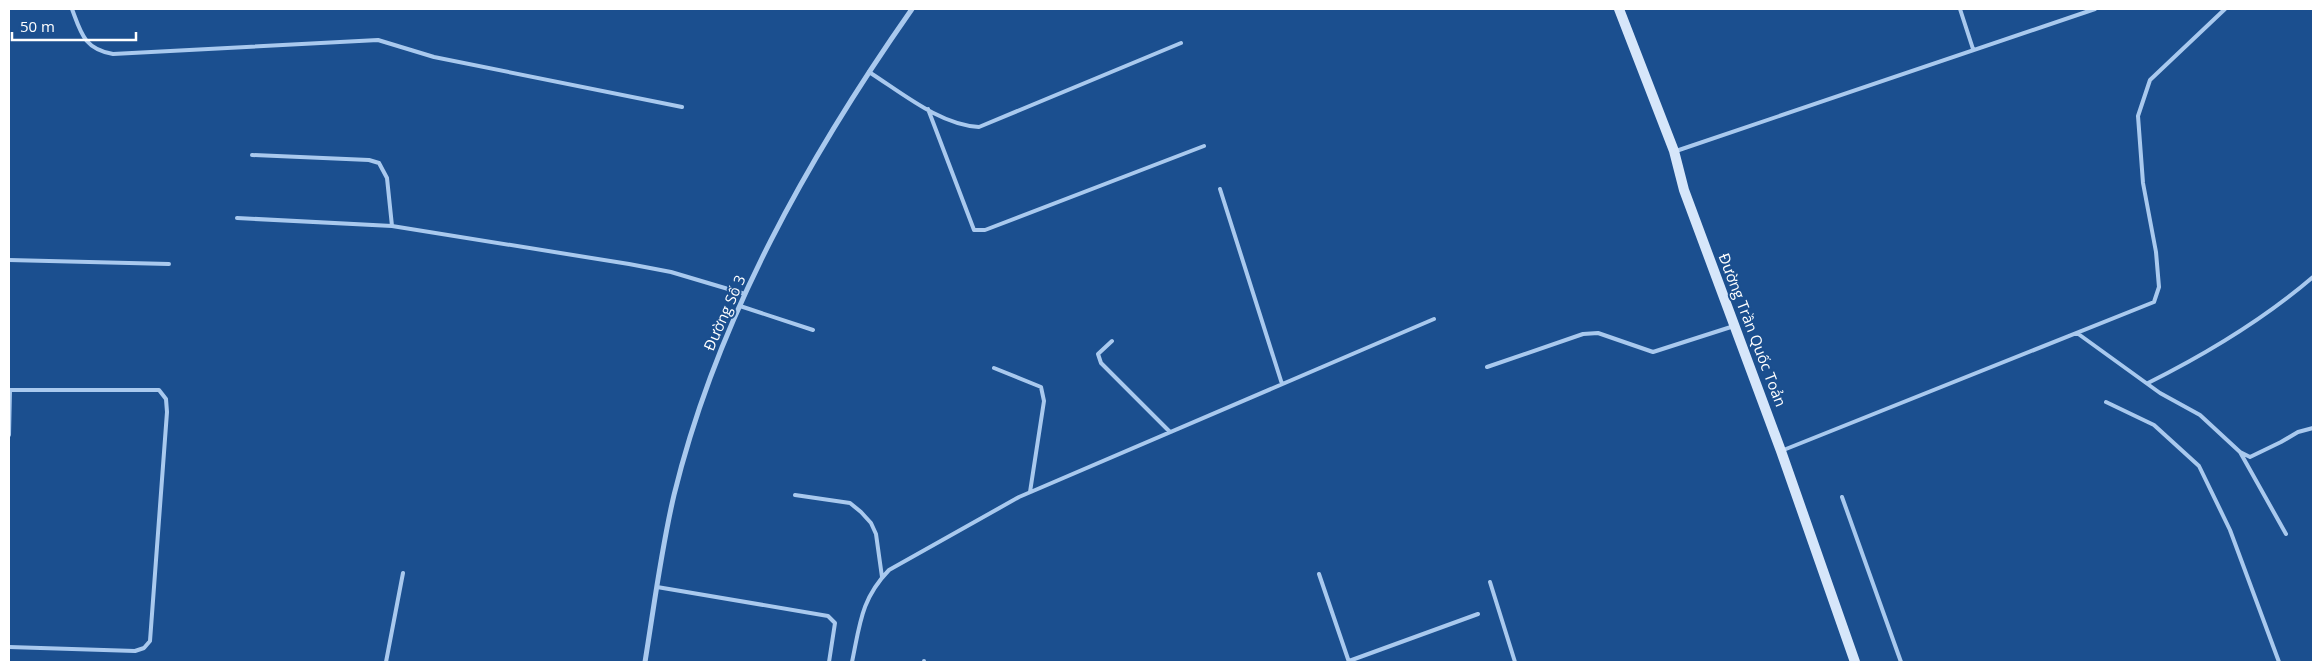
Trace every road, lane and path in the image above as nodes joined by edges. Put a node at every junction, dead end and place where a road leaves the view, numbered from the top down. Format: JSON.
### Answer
{"nodes":[{"id":1,"x":72,"y":9,"type":"edge"},
{"id":2,"x":912,"y":9,"type":"edge"},
{"id":3,"x":1619,"y":9,"type":"edge"},
{"id":4,"x":1960,"y":9,"type":"edge"},
{"id":5,"x":2095,"y":9,"type":"edge"},
{"id":6,"x":2225,"y":9,"type":"edge"},
{"id":7,"x":1181,"y":43,"type":"dead end"},
{"id":8,"x":1973,"y":49,"type":"junction"},
{"id":9,"x":869,"y":72,"type":"junction"},
{"id":10,"x":682,"y":107,"type":"dead end"},
{"id":11,"x":928,"y":109,"type":"junction"},
{"id":12,"x":1204,"y":146,"type":"dead end"},
{"id":13,"x":1674,"y":151,"type":"junction"},
{"id":14,"x":252,"y":155,"type":"dead end"},
{"id":15,"x":1220,"y":189,"type":"dead end"},
{"id":16,"x":237,"y":218,"type":"dead end"},
{"id":17,"x":392,"y":226,"type":"junction"},
{"id":18,"x":9,"y":260,"type":"edge"},
{"id":19,"x":169,"y":264,"type":"dead end"},
{"id":20,"x":2313,"y":277,"type":"edge"},
{"id":21,"x":745,"y":294,"type":"junction"},
{"id":22,"x":740,"y":306,"type":"junction"},
{"id":23,"x":1434,"y":319,"type":"dead end"},
{"id":24,"x":1734,"y":326,"type":"junction"},
{"id":25,"x":813,"y":330,"type":"dead end"},
{"id":26,"x":2077,"y":333,"type":"junction"},
{"id":27,"x":1112,"y":341,"type":"dead end"},
{"id":28,"x":1488,"y":367,"type":"dead end"},
{"id":29,"x":994,"y":368,"type":"dead end"},
{"id":30,"x":2148,"y":383,"type":"junction"},
{"id":31,"x":1282,"y":384,"type":"junction"},
{"id":32,"x":10,"y":390,"type":"edge"},
{"id":33,"x":2106,"y":402,"type":"dead end"},
{"id":34,"x":2313,"y":428,"type":"edge"},
{"id":35,"x":1170,"y":432,"type":"junction"},
{"id":36,"x":9,"y":435,"type":"edge"},
{"id":37,"x":1781,"y":451,"type":"junction"},
{"id":38,"x":2240,"y":452,"type":"junction"},
{"id":39,"x":1030,"y":492,"type":"junction"},
{"id":40,"x":795,"y":495,"type":"dead end"},
{"id":41,"x":1842,"y":497,"type":"dead end"},
{"id":42,"x":2286,"y":534,"type":"dead end"},
{"id":43,"x":402,"y":573,"type":"dead end"},
{"id":44,"x":1319,"y":574,"type":"dead end"},
{"id":45,"x":882,"y":577,"type":"junction"},
{"id":46,"x":1490,"y":582,"type":"dead end"},
{"id":47,"x":657,"y":587,"type":"junction"},
{"id":48,"x":1478,"y":614,"type":"dead end"},
{"id":49,"x":9,"y":647,"type":"edge"},
{"id":50,"x":386,"y":662,"type":"edge"},
{"id":51,"x":645,"y":662,"type":"edge"},
{"id":52,"x":829,"y":662,"type":"edge"},
{"id":53,"x":852,"y":662,"type":"edge"},
{"id":54,"x":1349,"y":662,"type":"edge"},
{"id":55,"x":1516,"y":662,"type":"edge"},
{"id":56,"x":1855,"y":662,"type":"edge"},
{"id":57,"x":1901,"y":662,"type":"edge"},
{"id":58,"x":2279,"y":662,"type":"edge"}],
"edges":[{"from":1,"to":10,"type":"lane"},
{"from":2,"to":9,"type":"street","name":"Đường Số 3"},
{"from":3,"to":13,"type":"main road","name":"Đường Trần Quốc Toản"},
{"from":4,"to":8,"type":"lane"},
{"from":5,"to":8,"type":"lane"},
{"from":6,"to":26,"type":"lane"},
{"from":7,"to":11,"type":"lane"},
{"from":8,"to":13,"type":"lane"},
{"from":9,"to":11,"type":"lane"},
{"from":9,"to":21,"type":"street","name":"Đường Số 3"},
{"from":11,"to":12,"type":"lane"},
{"from":13,"to":24,"type":"main road","name":"Đường Trần Quốc Toản"},
{"from":14,"to":17,"type":"lane"},
{"from":15,"to":31,"type":"lane"},
{"from":16,"to":17,"type":"lane"},
{"from":17,"to":21,"type":"lane"},
{"from":18,"to":19,"type":"lane"},
{"from":20,"to":30,"type":"lane"},
{"from":21,"to":22,"type":"street","name":"Đường Số 3"},
{"from":22,"to":25,"type":"lane"},
{"from":22,"to":47,"type":"street","name":"Đường Số 3"},
{"from":23,"to":31,"type":"lane"},
{"from":24,"to":28,"type":"lane"},
{"from":24,"to":37,"type":"main road","name":"Đường Trần Quốc Toản"},
{"from":26,"to":30,"type":"lane"},
{"from":26,"to":37,"type":"lane"},
{"from":27,"to":35,"type":"lane"},
{"from":29,"to":39,"type":"lane"},
{"from":30,"to":38,"type":"lane"},
{"from":31,"to":35,"type":"lane"},
{"from":32,"to":36,"type":"lane"},
{"from":32,"to":49,"type":"lane"},
{"from":33,"to":58,"type":"lane"},
{"from":34,"to":38,"type":"lane"},
{"from":35,"to":39,"type":"lane"},
{"from":37,"to":56,"type":"main road","name":"Đường Trần Quốc Toản"},
{"from":38,"to":42,"type":"lane"},
{"from":39,"to":45,"type":"lane"},
{"from":40,"to":45,"type":"lane"},
{"from":41,"to":57,"type":"lane"},
{"from":43,"to":50,"type":"lane"},
{"from":44,"to":54,"type":"lane"},
{"from":45,"to":53,"type":"lane"},
{"from":46,"to":55,"type":"lane"},
{"from":47,"to":51,"type":"street","name":"Đường Số 3"},
{"from":47,"to":52,"type":"lane"},
{"from":48,"to":54,"type":"lane"}]}
